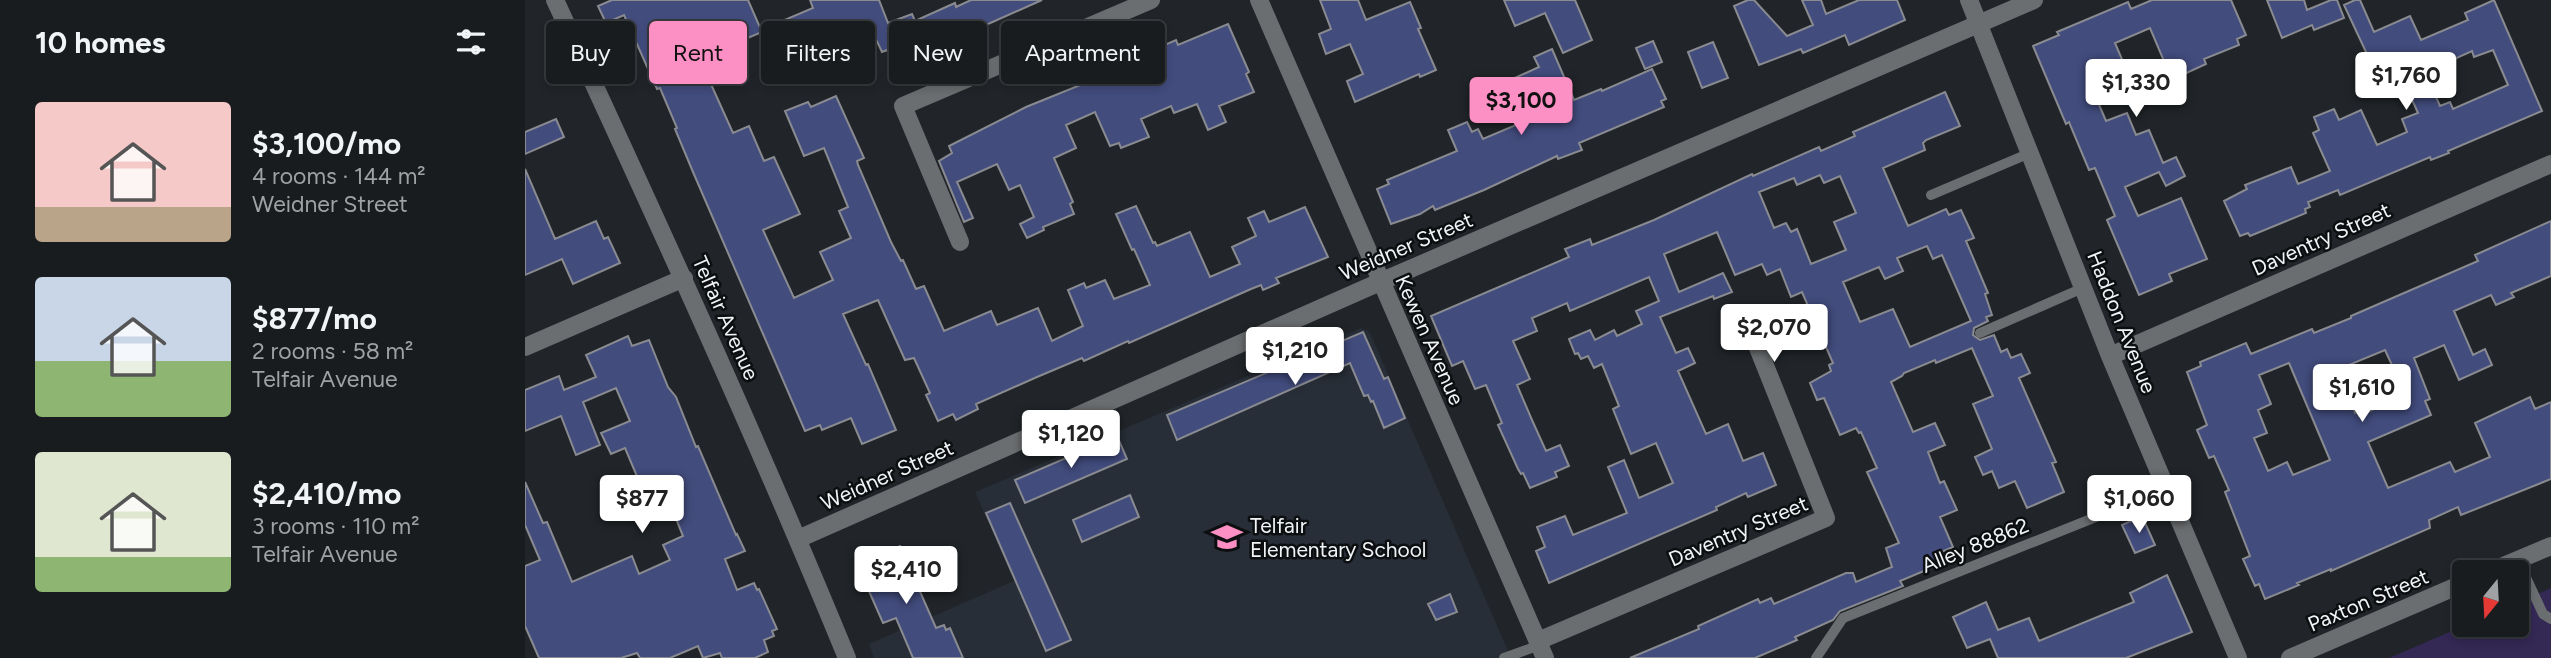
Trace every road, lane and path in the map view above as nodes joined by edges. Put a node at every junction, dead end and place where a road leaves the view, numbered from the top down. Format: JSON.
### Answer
{"nodes":[{"id":1,"x":555,"y":0,"type":"edge"},
{"id":2,"x":1151,"y":0,"type":"edge"},
{"id":3,"x":1259,"y":0,"type":"edge"},
{"id":4,"x":1969,"y":0,"type":"edge"},
{"id":5,"x":2034,"y":0,"type":"edge"},
{"id":6,"x":1979,"y":23,"type":"junction"},
{"id":7,"x":2030,"y":153,"type":"junction"},
{"id":8,"x":2551,"y":164,"type":"edge"},
{"id":9,"x":1931,"y":195,"type":"dead end"},
{"id":10,"x":960,"y":242,"type":"dead end"},
{"id":11,"x":684,"y":278,"type":"junction"},
{"id":12,"x":1380,"y":282,"type":"junction"},
{"id":13,"x":2083,"y":288,"type":"junction"},
{"id":14,"x":1980,"y":333,"type":"dead end"},
{"id":15,"x":525,"y":347,"type":"edge"},
{"id":16,"x":1758,"y":348,"type":"dead end"},
{"id":17,"x":2110,"y":356,"type":"junction"},
{"id":18,"x":2166,"y":489,"type":"junction"},
{"id":19,"x":798,"y":539,"type":"junction"},
{"id":20,"x":2551,"y":545,"type":"edge"},
{"id":21,"x":2518,"y":560,"type":"edge"},
{"id":22,"x":2529,"y":584,"type":"edge"},
{"id":23,"x":2452,"y":588,"type":"edge"},
{"id":24,"x":2551,"y":619,"type":"edge"},
{"id":25,"x":1541,"y":648,"type":"edge"},
{"id":26,"x":847,"y":658,"type":"edge"},
{"id":27,"x":1504,"y":658,"type":"edge"},
{"id":28,"x":1815,"y":658,"type":"edge"},
{"id":29,"x":2238,"y":658,"type":"edge"},
{"id":30,"x":2290,"y":658,"type":"edge"}],
"edges":[{"from":1,"to":11,"type":"street","name":"Telfair Avenue"},
{"from":2,"to":10,"type":"street"},
{"from":3,"to":12,"type":"street","name":"Kewen Avenue"},
{"from":4,"to":6,"type":"street","name":"Haddon Avenue"},
{"from":5,"to":6,"type":"street","name":"Weidner Street"},
{"from":6,"to":7,"type":"street","name":"Haddon Avenue"},
{"from":6,"to":12,"type":"street","name":"Weidner Street"},
{"from":7,"to":9,"type":"lane"},
{"from":7,"to":13,"type":"street","name":"Haddon Avenue"},
{"from":8,"to":17,"type":"street","name":"Daventry Street"},
{"from":11,"to":15,"type":"street"},
{"from":11,"to":19,"type":"street","name":"Telfair Avenue"},
{"from":12,"to":19,"type":"street","name":"Weidner Street"},
{"from":12,"to":25,"type":"street","name":"Kewen Avenue"},
{"from":13,"to":14,"type":"lane"},
{"from":13,"to":17,"type":"street","name":"Haddon Avenue"},
{"from":16,"to":25,"type":"street","name":"Daventry Street"},
{"from":17,"to":18,"type":"street","name":"Haddon Avenue"},
{"from":18,"to":28,"type":"lane","name":"Alley 88862"},
{"from":18,"to":29,"type":"street","name":"Haddon Avenue"},
{"from":19,"to":26,"type":"street","name":"Telfair Avenue"},
{"from":20,"to":21,"type":"street"},
{"from":22,"to":24,"type":"lane"},
{"from":23,"to":30,"type":"street","name":"Paxton Street"},
{"from":25,"to":27,"type":"lane"}]}
